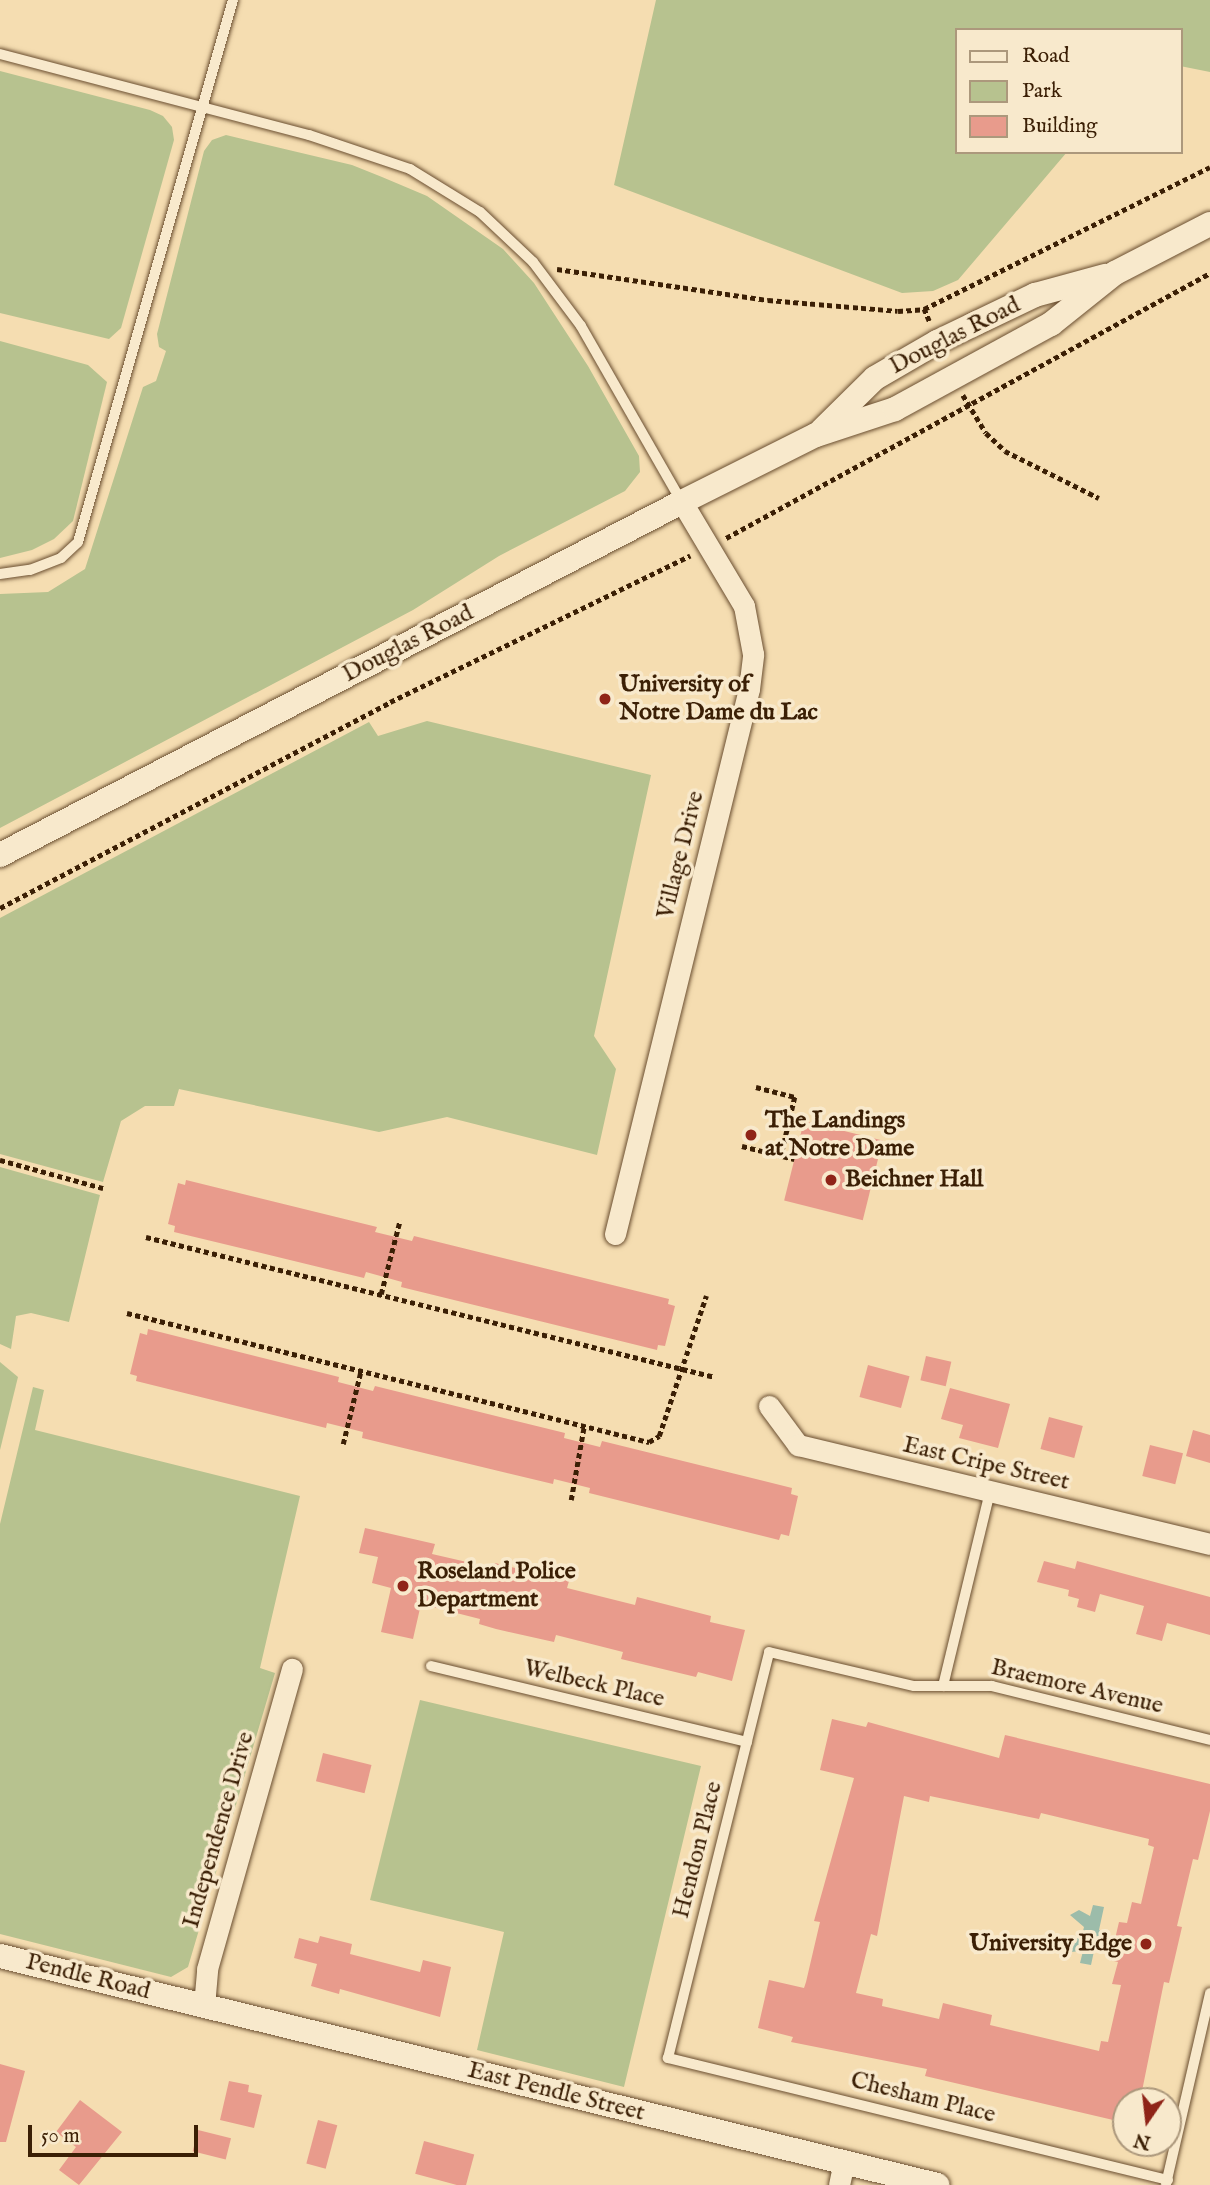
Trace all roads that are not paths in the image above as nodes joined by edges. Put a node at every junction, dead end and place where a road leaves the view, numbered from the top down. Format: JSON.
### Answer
{"nodes":[{"id":1,"x":233,"y":0,"type":"edge"},
{"id":2,"x":0,"y":54,"type":"edge"},
{"id":3,"x":199,"y":108,"type":"junction"},
{"id":4,"x":1210,"y":224,"type":"edge"},
{"id":5,"x":1115,"y":273,"type":"junction"},
{"id":6,"x":816,"y":435,"type":"junction"},
{"id":7,"x":682,"y":502,"type":"junction"},
{"id":8,"x":0,"y":573,"type":"edge"},
{"id":9,"x":0,"y":855,"type":"edge"},
{"id":10,"x":615,"y":1234,"type":"dead end"},
{"id":11,"x":769,"y":1406,"type":"dead end"},
{"id":12,"x":990,"y":1491,"type":"junction"},
{"id":13,"x":1210,"y":1544,"type":"edge"},
{"id":14,"x":769,"y":1652,"type":"joint"},
{"id":15,"x":431,"y":1666,"type":"dead end"},
{"id":16,"x":292,"y":1670,"type":"dead end"},
{"id":17,"x":943,"y":1686,"type":"junction"},
{"id":18,"x":1210,"y":1740,"type":"edge"},
{"id":19,"x":747,"y":1742,"type":"junction"},
{"id":20,"x":0,"y":1956,"type":"edge"},
{"id":21,"x":1210,"y":1996,"type":"edge"},
{"id":22,"x":176,"y":1999,"type":"joint"},
{"id":23,"x":204,"y":2006,"type":"junction"},
{"id":24,"x":668,"y":2058,"type":"joint"},
{"id":25,"x":842,"y":2174,"type":"edge"},
{"id":26,"x":1167,"y":2182,"type":"edge"},
{"id":27,"x":937,"y":2185,"type":"edge"}],
"edges":[{"from":1,"to":3,"type":"lane"},
{"from":2,"to":3,"type":"lane"},
{"from":3,"to":7,"type":"lane"},
{"from":3,"to":8,"type":"lane"},
{"from":4,"to":5,"type":"street","name":"Douglas Road"},
{"from":5,"to":6,"type":"street","name":"Douglas Road"},
{"from":5,"to":6,"type":"street","name":"Douglas Road"},
{"from":6,"to":7,"type":"street","name":"Douglas Road"},
{"from":7,"to":9,"type":"street","name":"Douglas Road"},
{"from":7,"to":10,"type":"street","name":"Village Drive"},
{"from":11,"to":12,"type":"street","name":"East Cripe Street"},
{"from":12,"to":13,"type":"street","name":"East Cripe Street"},
{"from":12,"to":17,"type":"lane"},
{"from":14,"to":17,"type":"lane","name":"Braemore Avenue"},
{"from":14,"to":19,"type":"lane","name":"Hendon Place"},
{"from":15,"to":19,"type":"lane","name":"Welbeck Place"},
{"from":16,"to":23,"type":"street","name":"Independence Drive"},
{"from":17,"to":18,"type":"lane","name":"Braemore Avenue"},
{"from":19,"to":24,"type":"lane","name":"Hendon Place"},
{"from":20,"to":22,"type":"street","name":"Pendle Road"},
{"from":21,"to":26,"type":"lane"},
{"from":22,"to":23,"type":"street","name":"East Pendle Street"},
{"from":23,"to":25,"type":"street","name":"East Pendle Street"},
{"from":24,"to":26,"type":"lane","name":"Chesham Place"},
{"from":25,"to":27,"type":"street","name":"East Pendle Street"}]}
